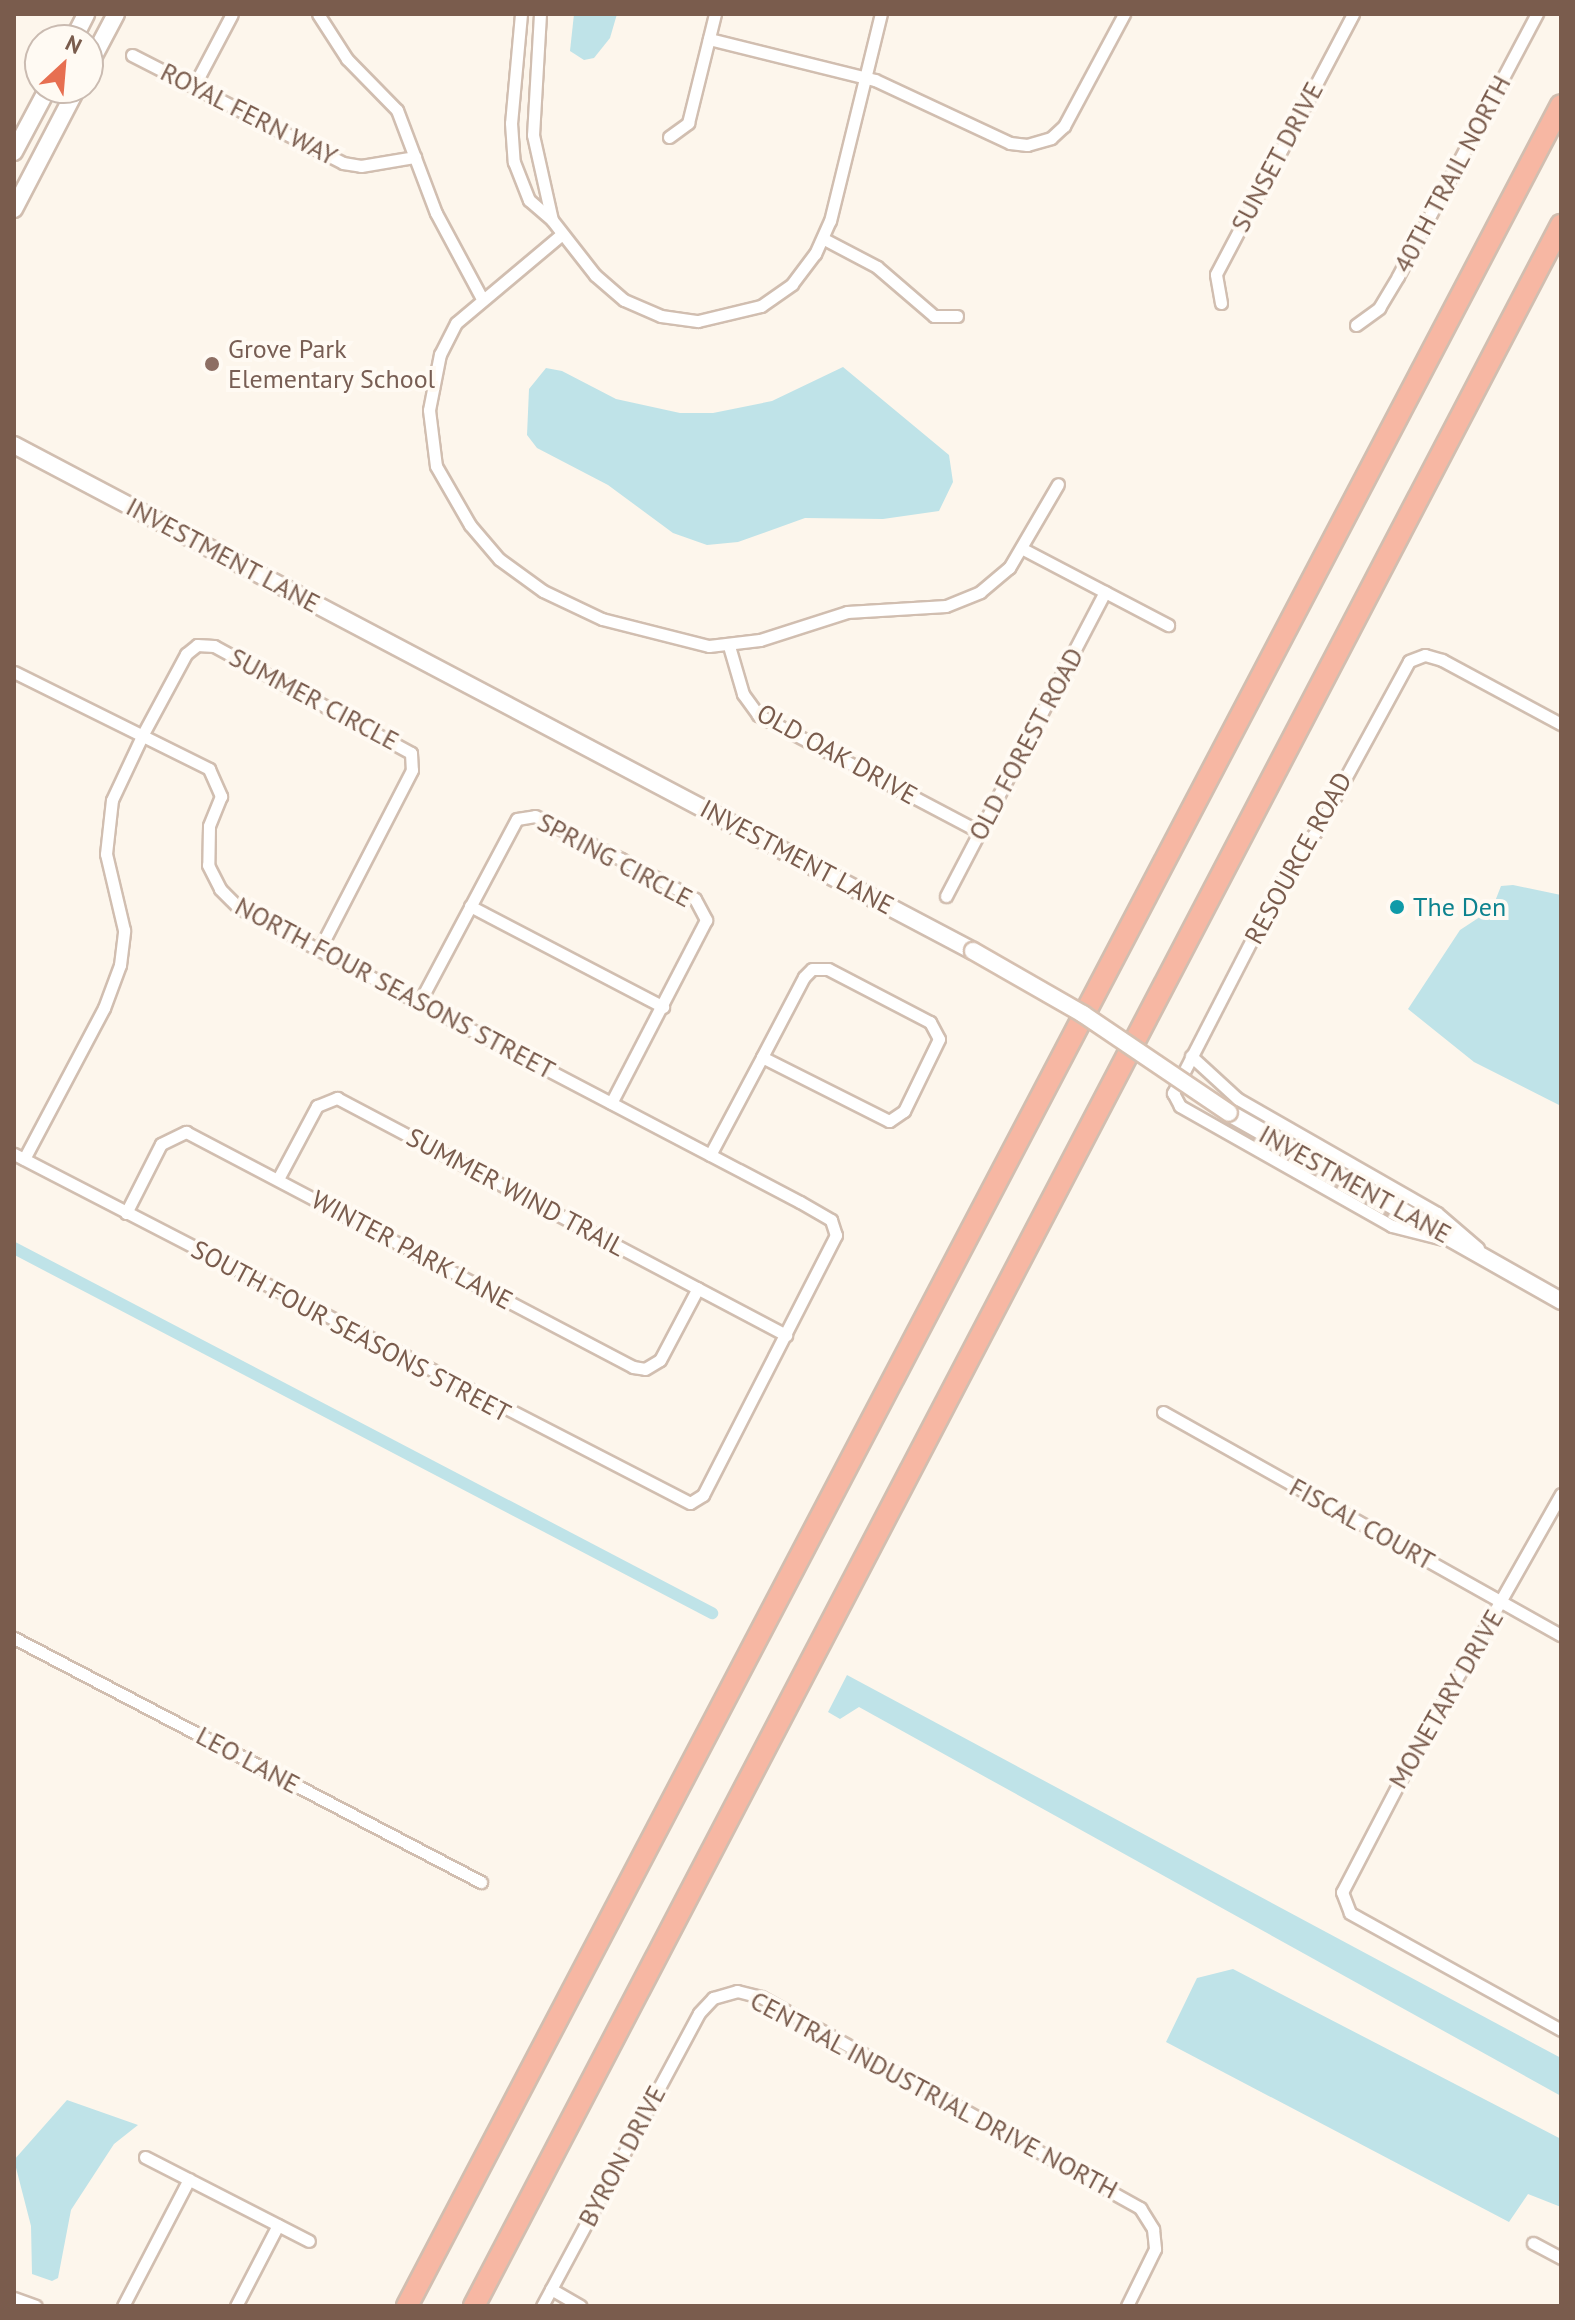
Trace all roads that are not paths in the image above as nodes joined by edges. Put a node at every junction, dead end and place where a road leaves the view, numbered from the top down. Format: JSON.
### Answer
{"nodes":[{"id":1,"x":116,"y":14,"type":"edge"},
{"id":2,"x":232,"y":14,"type":"edge"},
{"id":3,"x":318,"y":14,"type":"edge"},
{"id":4,"x":521,"y":14,"type":"edge"},
{"id":5,"x":540,"y":14,"type":"edge"},
{"id":6,"x":715,"y":14,"type":"edge"},
{"id":7,"x":881,"y":14,"type":"edge"},
{"id":8,"x":1124,"y":14,"type":"edge"},
{"id":9,"x":1353,"y":14,"type":"edge"},
{"id":10,"x":1537,"y":14,"type":"edge"},
{"id":11,"x":104,"y":37,"type":"edge"},
{"id":12,"x":709,"y":39,"type":"junction"},
{"id":13,"x":132,"y":55,"type":"dead end"},
{"id":14,"x":865,"y":77,"type":"junction"},
{"id":15,"x":194,"y":86,"type":"junction"},
{"id":16,"x":40,"y":104,"type":"edge"},
{"id":17,"x":69,"y":104,"type":"edge"},
{"id":18,"x":1561,"y":105,"type":"edge"},
{"id":19,"x":669,"y":137,"type":"dead end"},
{"id":20,"x":14,"y":152,"type":"edge"},
{"id":21,"x":415,"y":157,"type":"junction"},
{"id":22,"x":14,"y":209,"type":"edge"},
{"id":23,"x":552,"y":220,"type":"junction"},
{"id":24,"x":1561,"y":225,"type":"edge"},
{"id":25,"x":562,"y":234,"type":"junction"},
{"id":26,"x":824,"y":239,"type":"junction"},
{"id":27,"x":481,"y":297,"type":"junction"},
{"id":28,"x":1221,"y":303,"type":"dead end"},
{"id":29,"x":957,"y":316,"type":"dead end"},
{"id":30,"x":1356,"y":325,"type":"dead end"},
{"id":31,"x":14,"y":445,"type":"edge"},
{"id":32,"x":1058,"y":484,"type":"dead end"},
{"id":33,"x":1023,"y":549,"type":"junction"},
{"id":34,"x":1105,"y":592,"type":"junction"},
{"id":35,"x":1168,"y":625,"type":"dead end"},
{"id":36,"x":729,"y":646,"type":"junction"},
{"id":37,"x":14,"y":672,"type":"edge"},
{"id":38,"x":1561,"y":724,"type":"edge"},
{"id":39,"x":143,"y":734,"type":"junction"},
{"id":40,"x":980,"y":832,"type":"junction"},
{"id":41,"x":946,"y":896,"type":"dead end"},
{"id":42,"x":470,"y":906,"type":"junction"},
{"id":43,"x":319,"y":950,"type":"junction"},
{"id":44,"x":419,"y":1003,"type":"junction"},
{"id":45,"x":663,"y":1007,"type":"junction"},
{"id":46,"x":1191,"y":1056,"type":"junction"},
{"id":47,"x":762,"y":1057,"type":"junction"},
{"id":48,"x":611,"y":1103,"type":"junction"},
{"id":49,"x":710,"y":1155,"type":"junction"},
{"id":50,"x":19,"y":1156,"type":"edge"},
{"id":51,"x":278,"y":1179,"type":"junction"},
{"id":52,"x":126,"y":1213,"type":"junction"},
{"id":53,"x":1459,"y":1242,"type":"junction"},
{"id":54,"x":1494,"y":1262,"type":"junction"},
{"id":55,"x":698,"y":1288,"type":"junction"},
{"id":56,"x":1561,"y":1301,"type":"edge"},
{"id":57,"x":786,"y":1335,"type":"junction"},
{"id":58,"x":1163,"y":1412,"type":"dead end"},
{"id":59,"x":1561,"y":1494,"type":"edge"},
{"id":60,"x":1502,"y":1602,"type":"junction"},
{"id":61,"x":1561,"y":1635,"type":"edge"},
{"id":62,"x":14,"y":1638,"type":"edge"},
{"id":63,"x":481,"y":1882,"type":"dead end"},
{"id":64,"x":704,"y":2006,"type":"joint"},
{"id":65,"x":1561,"y":2030,"type":"edge"},
{"id":66,"x":145,"y":2157,"type":"dead end"},
{"id":67,"x":189,"y":2179,"type":"junction"},
{"id":68,"x":278,"y":2225,"type":"junction"},
{"id":69,"x":309,"y":2241,"type":"dead end"},
{"id":70,"x":1533,"y":2243,"type":"dead end"},
{"id":71,"x":1561,"y":2258,"type":"edge"},
{"id":72,"x":551,"y":2289,"type":"junction"},
{"id":73,"x":14,"y":2298,"type":"edge"},
{"id":74,"x":36,"y":2306,"type":"edge"},
{"id":75,"x":123,"y":2306,"type":"edge"},
{"id":76,"x":236,"y":2306,"type":"edge"},
{"id":77,"x":407,"y":2306,"type":"edge"},
{"id":78,"x":474,"y":2306,"type":"edge"},
{"id":79,"x":542,"y":2306,"type":"edge"},
{"id":80,"x":581,"y":2306,"type":"edge"},
{"id":81,"x":1127,"y":2306,"type":"edge"}],
"edges":[{"from":1,"to":11,"type":"street"},
{"from":2,"to":15,"type":"street"},
{"from":3,"to":21,"type":"street"},
{"from":4,"to":23,"type":"street"},
{"from":5,"to":23,"type":"street"},
{"from":6,"to":12,"type":"street"},
{"from":7,"to":14,"type":"street"},
{"from":8,"to":14,"type":"street"},
{"from":9,"to":28,"type":"street","name":"SUNSET DRIVE"},
{"from":10,"to":30,"type":"street","name":"40TH TRAIL NORTH"},
{"from":12,"to":14,"type":"street"},
{"from":12,"to":19,"type":"street"},
{"from":13,"to":15,"type":"street","name":"ROYAL FERN WAY"},
{"from":14,"to":26,"type":"street"},
{"from":15,"to":21,"type":"street","name":"ROYAL FERN WAY"},
{"from":16,"to":20,"type":"street"},
{"from":17,"to":22,"type":"street"},
{"from":18,"to":77,"type":"highway"},
{"from":21,"to":27,"type":"street"},
{"from":23,"to":25,"type":"street"},
{"from":24,"to":78,"type":"highway"},
{"from":25,"to":26,"type":"street"},
{"from":25,"to":27,"type":"street"},
{"from":26,"to":29,"type":"street"},
{"from":27,"to":36,"type":"street"},
{"from":31,"to":53,"type":"street","name":"INVESTMENT LANE","bridge":true},
{"from":32,"to":33,"type":"street"},
{"from":33,"to":34,"type":"street"},
{"from":33,"to":36,"type":"street"},
{"from":34,"to":35,"type":"street"},
{"from":34,"to":40,"type":"street","name":"OLD FOREST ROAD"},
{"from":36,"to":40,"type":"street","name":"OLD OAK DRIVE"},
{"from":37,"to":39,"type":"street","name":"NORTH FOUR SEASONS STREET"},
{"from":38,"to":46,"type":"street","name":"RESOURCE ROAD"},
{"from":39,"to":43,"type":"street","name":"NORTH FOUR SEASONS STREET"},
{"from":39,"to":43,"type":"street","name":"SUMMER CIRCLE"},
{"from":39,"to":50,"type":"street"},
{"from":40,"to":41,"type":"street","name":"OLD FOREST ROAD"},
{"from":42,"to":44,"type":"street","name":"SPRING CIRCLE"},
{"from":42,"to":45,"type":"street"},
{"from":42,"to":45,"type":"street","name":"SPRING CIRCLE"},
{"from":43,"to":44,"type":"street","name":"NORTH FOUR SEASONS STREET"},
{"from":44,"to":48,"type":"street","name":"NORTH FOUR SEASONS STREET"},
{"from":45,"to":48,"type":"street","name":"SPRING CIRCLE"},
{"from":46,"to":53,"type":"street","name":"RESOURCE ROAD"},
{"from":46,"to":54,"type":"street"},
{"from":47,"to":47,"type":"street"},
{"from":47,"to":49,"type":"street"},
{"from":48,"to":49,"type":"street","name":"NORTH FOUR SEASONS STREET"},
{"from":49,"to":57,"type":"street","name":"NORTH FOUR SEASONS STREET"},
{"from":50,"to":52,"type":"street","name":"SOUTH FOUR SEASONS STREET"},
{"from":51,"to":52,"type":"street","name":"WINTER PARK LANE"},
{"from":51,"to":55,"type":"street","name":"SUMMER WIND TRAIL"},
{"from":51,"to":55,"type":"street","name":"WINTER PARK LANE"},
{"from":52,"to":57,"type":"street","name":"SOUTH FOUR SEASONS STREET"},
{"from":53,"to":54,"type":"street","name":"INVESTMENT LANE"},
{"from":54,"to":56,"type":"street","name":"INVESTMENT LANE"},
{"from":55,"to":57,"type":"street","name":"SUMMER WIND TRAIL"},
{"from":58,"to":60,"type":"street","name":"FISCAL COURT"},
{"from":59,"to":60,"type":"street","name":"MONETARY DRIVE"},
{"from":60,"to":61,"type":"street","name":"FISCAL COURT"},
{"from":60,"to":65,"type":"street","name":"MONETARY DRIVE"},
{"from":62,"to":63,"type":"street","name":"LEO LANE"},
{"from":64,"to":72,"type":"street","name":"BYRON DRIVE"},
{"from":64,"to":81,"type":"street","name":"CENTRAL INDUSTRIAL DRIVE NORTH"},
{"from":66,"to":67,"type":"street"},
{"from":67,"to":68,"type":"street"},
{"from":67,"to":75,"type":"street"},
{"from":68,"to":69,"type":"street"},
{"from":68,"to":76,"type":"street"},
{"from":70,"to":71,"type":"street"},
{"from":72,"to":79,"type":"street","name":"BYRON DRIVE"},
{"from":72,"to":80,"type":"street"},
{"from":73,"to":74,"type":"street"}]}
